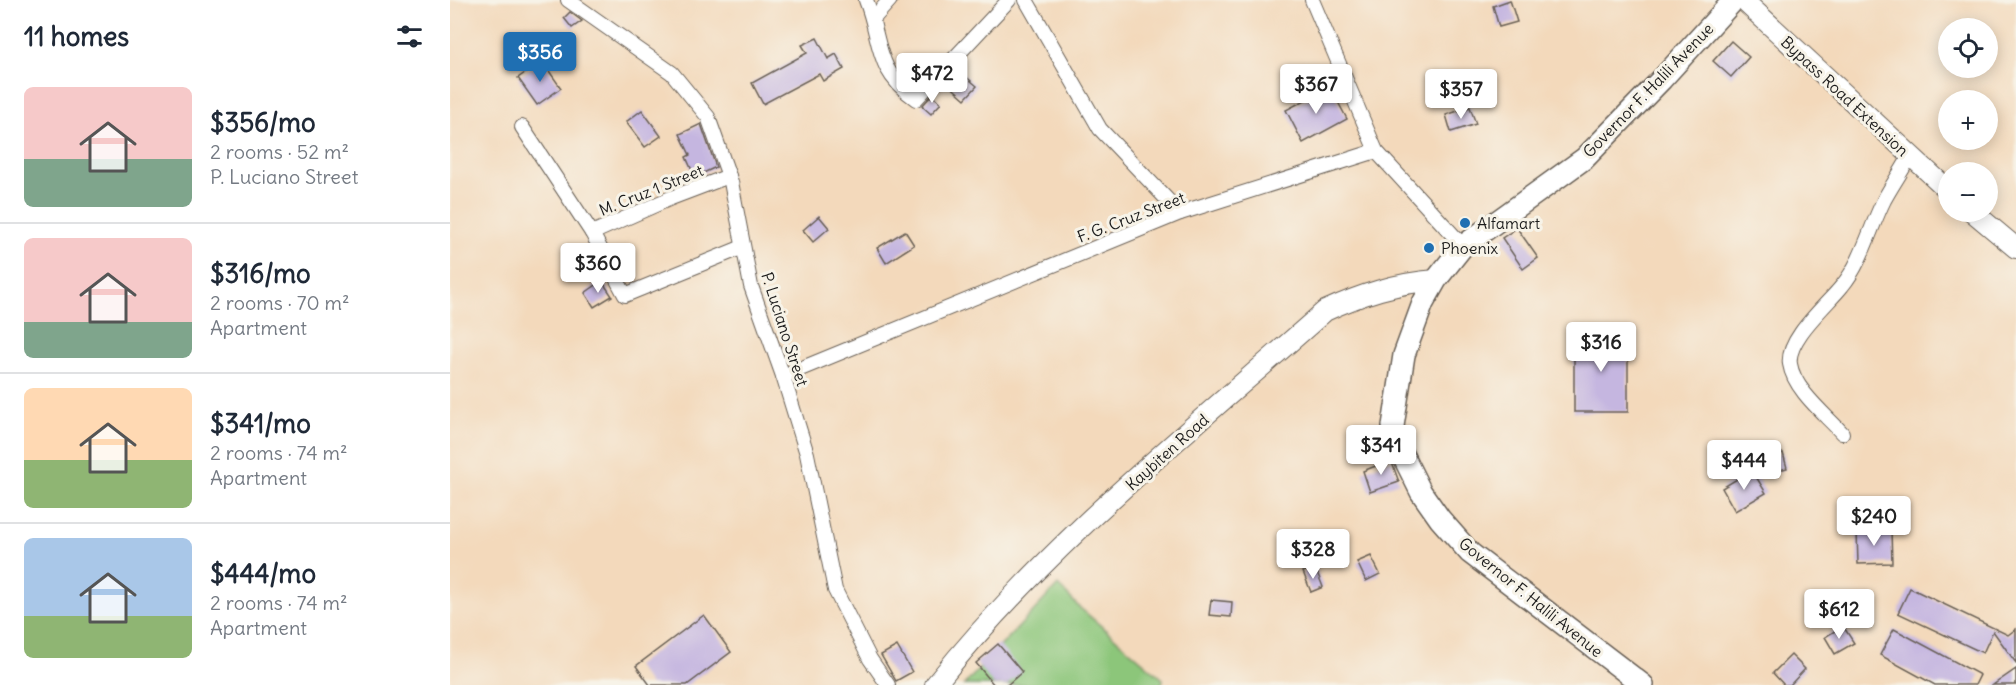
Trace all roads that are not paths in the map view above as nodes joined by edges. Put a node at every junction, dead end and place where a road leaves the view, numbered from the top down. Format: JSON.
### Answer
{"nodes":[{"id":1,"x":568,"y":0,"type":"edge"},
{"id":2,"x":866,"y":0,"type":"edge"},
{"id":3,"x":890,"y":0,"type":"edge"},
{"id":4,"x":1009,"y":0,"type":"edge"},
{"id":5,"x":1026,"y":0,"type":"edge"},
{"id":6,"x":1312,"y":0,"type":"edge"},
{"id":7,"x":1734,"y":0,"type":"edge"},
{"id":8,"x":1743,"y":0,"type":"edge"},
{"id":9,"x":873,"y":19,"type":"junction"},
{"id":10,"x":522,"y":127,"type":"dead end"},
{"id":11,"x":1376,"y":151,"type":"junction"},
{"id":12,"x":1910,"y":156,"type":"junction"},
{"id":13,"x":729,"y":176,"type":"junction"},
{"id":14,"x":1938,"y":181,"type":"edge"},
{"id":15,"x":1180,"y":213,"type":"junction"},
{"id":16,"x":1985,"y":222,"type":"edge"},
{"id":17,"x":592,"y":232,"type":"junction"},
{"id":18,"x":1463,"y":246,"type":"junction"},
{"id":19,"x":743,"y":247,"type":"junction"},
{"id":20,"x":2016,"y":248,"type":"edge"},
{"id":21,"x":1436,"y":280,"type":"junction"},
{"id":22,"x":783,"y":376,"type":"junction"},
{"id":23,"x":1842,"y":433,"type":"dead end"},
{"id":24,"x":888,"y":685,"type":"edge"},
{"id":25,"x":935,"y":685,"type":"edge"},
{"id":26,"x":1643,"y":685,"type":"edge"}],
"edges":[{"from":1,"to":13,"type":"street","name":"P. Luciano Street"},
{"from":2,"to":9,"type":"street"},
{"from":3,"to":9,"type":"street"},
{"from":4,"to":9,"type":"street"},
{"from":5,"to":15,"type":"street"},
{"from":6,"to":11,"type":"street"},
{"from":7,"to":18,"type":"main road","name":"Governor F. Halili Avenue"},
{"from":8,"to":12,"type":"street","name":"Bypass Road Extension"},
{"from":10,"to":17,"type":"street"},
{"from":11,"to":15,"type":"street","name":"F. G. Cruz Street"},
{"from":11,"to":18,"type":"street"},
{"from":12,"to":14,"type":"street","name":"Bypass Road Extension"},
{"from":12,"to":23,"type":"street"},
{"from":13,"to":17,"type":"street","name":"M. Cruz 1 Street"},
{"from":13,"to":19,"type":"street","name":"P. Luciano Street"},
{"from":15,"to":22,"type":"street","name":"F. G. Cruz Street"},
{"from":16,"to":20,"type":"street"},
{"from":17,"to":19,"type":"street","name":"M. Cruz 1 Street"},
{"from":18,"to":21,"type":"main road","name":"Governor F. Halili Avenue"},
{"from":19,"to":22,"type":"street","name":"P. Luciano Street"},
{"from":21,"to":25,"type":"street","name":"Kaybiten Road"},
{"from":21,"to":26,"type":"main road","name":"Governor F. Halili Avenue"},
{"from":22,"to":24,"type":"street","name":"P. Luciano Street"}]}
